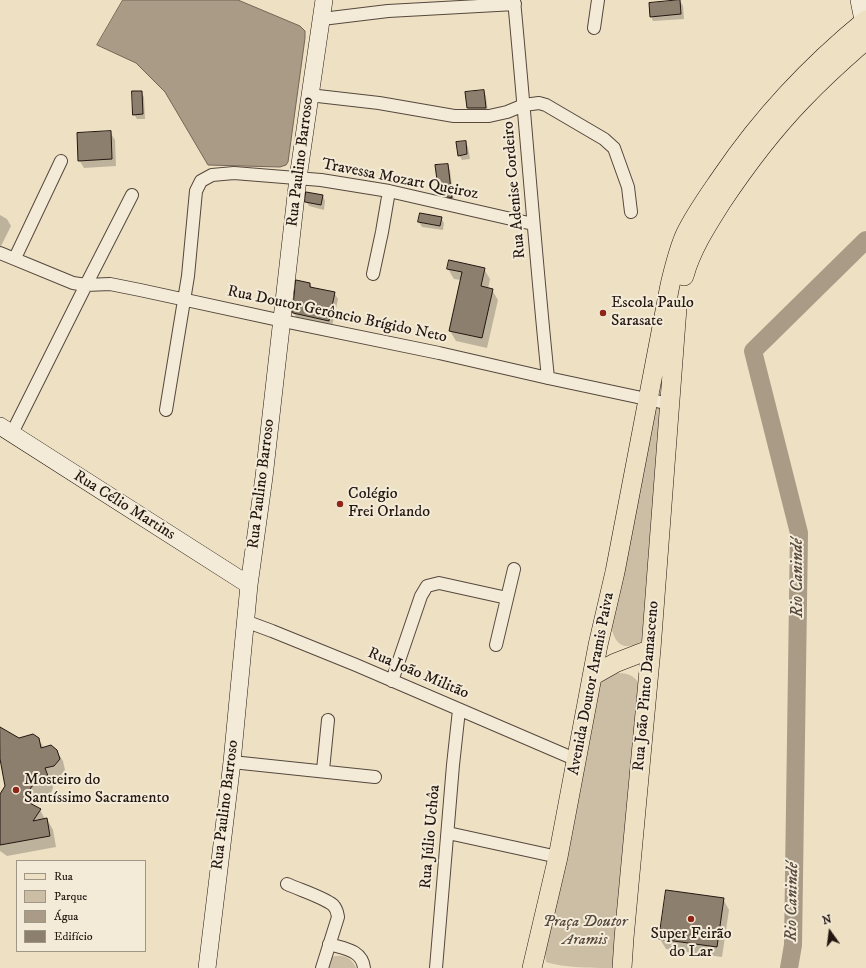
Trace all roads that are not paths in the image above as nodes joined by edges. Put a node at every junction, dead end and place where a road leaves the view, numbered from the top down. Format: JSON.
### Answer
{"nodes":[{"id":1,"x":324,"y":0,"type":"edge"},
{"id":2,"x":598,"y":0,"type":"edge"},
{"id":3,"x":859,"y":0,"type":"edge"},
{"id":4,"x":514,"y":2,"type":"edge"},
{"id":5,"x":322,"y":19,"type":"junction"},
{"id":6,"x":865,"y":27,"type":"edge"},
{"id":7,"x":594,"y":28,"type":"dead end"},
{"id":8,"x":309,"y":95,"type":"junction"},
{"id":9,"x":524,"y":105,"type":"junction"},
{"id":10,"x":61,"y":161,"type":"dead end"},
{"id":11,"x":298,"y":178,"type":"junction"},
{"id":12,"x":389,"y":191,"type":"junction"},
{"id":13,"x":132,"y":195,"type":"dead end"},
{"id":14,"x":632,"y":212,"type":"dead end"},
{"id":15,"x":533,"y":224,"type":"junction"},
{"id":16,"x":0,"y":253,"type":"edge"},
{"id":17,"x":15,"y":258,"type":"junction"},
{"id":18,"x":373,"y":274,"type":"dead end"},
{"id":19,"x":86,"y":284,"type":"junction"},
{"id":20,"x":185,"y":300,"type":"junction"},
{"id":21,"x":282,"y":321,"type":"junction"},
{"id":22,"x":548,"y":378,"type":"junction"},
{"id":23,"x":649,"y":399,"type":"junction"},
{"id":24,"x":670,"y":404,"type":"junction"},
{"id":25,"x":166,"y":410,"type":"dead end"},
{"id":26,"x":6,"y":429,"type":"edge"},
{"id":27,"x":514,"y":569,"type":"dead end"},
{"id":28,"x":249,"y":585,"type":"junction"},
{"id":29,"x":507,"y":598,"type":"junction"},
{"id":30,"x":245,"y":621,"type":"junction"},
{"id":31,"x":496,"y":646,"type":"dead end"},
{"id":32,"x":651,"y":648,"type":"junction"},
{"id":33,"x":592,"y":676,"type":"junction"},
{"id":34,"x":392,"y":681,"type":"junction"},
{"id":35,"x":459,"y":710,"type":"junction"},
{"id":36,"x":328,"y":720,"type":"dead end"},
{"id":37,"x":576,"y":760,"type":"junction"},
{"id":38,"x":232,"y":762,"type":"junction"},
{"id":39,"x":323,"y":770,"type":"junction"},
{"id":40,"x":375,"y":777,"type":"dead end"},
{"id":41,"x":448,"y":833,"type":"junction"},
{"id":42,"x":558,"y":856,"type":"junction"},
{"id":43,"x":287,"y":884,"type":"dead end"},
{"id":44,"x":329,"y":944,"type":"junction"},
{"id":45,"x":207,"y":968,"type":"edge"},
{"id":46,"x":322,"y":968,"type":"edge"},
{"id":47,"x":364,"y":968,"type":"edge"},
{"id":48,"x":436,"y":968,"type":"edge"},
{"id":49,"x":532,"y":968,"type":"edge"},
{"id":50,"x":622,"y":968,"type":"edge"}],
"edges":[{"from":1,"to":5,"type":"street","name":"Rua Paulino Barroso"},
{"from":2,"to":7,"type":"street"},
{"from":3,"to":6,"type":"street"},
{"from":4,"to":5,"type":"street"},
{"from":4,"to":9,"type":"street","name":"Rua Adenise Cordeiro"},
{"from":5,"to":8,"type":"street","name":"Rua Paulino Barroso"},
{"from":6,"to":23,"type":"main road","name":"Avenida Doutor Aramis Paiva"},
{"from":6,"to":24,"type":"main road","name":"Rua João Pinto Damasceno"},
{"from":8,"to":9,"type":"street"},
{"from":8,"to":11,"type":"street","name":"Rua Paulino Barroso"},
{"from":9,"to":14,"type":"street"},
{"from":9,"to":15,"type":"street","name":"Rua Adenise Cordeiro"},
{"from":10,"to":17,"type":"street"},
{"from":11,"to":12,"type":"street","name":"Travessa Mozart Queiroz"},
{"from":11,"to":20,"type":"street","name":"Travessa Mozart Queiroz"},
{"from":11,"to":21,"type":"street","name":"Rua Paulino Barroso"},
{"from":12,"to":15,"type":"street","name":"Travessa Mozart Queiroz"},
{"from":12,"to":18,"type":"street"},
{"from":13,"to":19,"type":"street"},
{"from":15,"to":22,"type":"street","name":"Rua Adenise Cordeiro"},
{"from":16,"to":17,"type":"street","name":"Rua Doutor Gerôncio Brígido Neto"},
{"from":17,"to":19,"type":"street","name":"Rua Doutor Gerôncio Brígido Neto"},
{"from":19,"to":20,"type":"street","name":"Rua Doutor Gerôncio Brígido Neto"},
{"from":19,"to":26,"type":"street"},
{"from":20,"to":21,"type":"street","name":"Rua Doutor Gerôncio Brígido Neto"},
{"from":20,"to":25,"type":"street"},
{"from":21,"to":22,"type":"street","name":"Rua Doutor Gerôncio Brígido Neto"},
{"from":21,"to":28,"type":"street","name":"Rua Paulino Barroso"},
{"from":22,"to":23,"type":"street","name":"Rua Doutor Gerôncio Brígido Neto"},
{"from":23,"to":24,"type":"street","name":"Rua Doutor Gerôncio Brígido Neto"},
{"from":23,"to":33,"type":"main road","name":"Avenida Doutor Aramis Paiva"},
{"from":24,"to":32,"type":"main road","name":"Rua João Pinto Damasceno"},
{"from":26,"to":28,"type":"street","name":"Rua Célio Martins"},
{"from":27,"to":29,"type":"street"},
{"from":28,"to":30,"type":"street","name":"Rua Paulino Barroso"},
{"from":29,"to":31,"type":"street"},
{"from":29,"to":34,"type":"street"},
{"from":30,"to":34,"type":"street","name":"Rua João Militão"},
{"from":30,"to":38,"type":"street","name":"Rua Paulino Barroso"},
{"from":32,"to":33,"type":"main road"},
{"from":32,"to":50,"type":"main road","name":"Rua João Pinto Damasceno"},
{"from":33,"to":37,"type":"main road","name":"Avenida Doutor Aramis Paiva"},
{"from":34,"to":35,"type":"street","name":"Rua João Militão"},
{"from":35,"to":37,"type":"street","name":"Rua João Militão"},
{"from":35,"to":41,"type":"street","name":"Rua Júlio Uchôa"},
{"from":36,"to":39,"type":"street"},
{"from":37,"to":42,"type":"main road","name":"Avenida Doutor Aramis Paiva"},
{"from":38,"to":39,"type":"street"},
{"from":38,"to":45,"type":"street","name":"Rua Paulino Barroso"},
{"from":39,"to":40,"type":"street"},
{"from":41,"to":42,"type":"street"},
{"from":41,"to":48,"type":"street","name":"Rua Júlio Uchôa"},
{"from":42,"to":49,"type":"main road","name":"Avenida Doutor Aramis Paiva"},
{"from":43,"to":44,"type":"street"},
{"from":44,"to":46,"type":"street"},
{"from":44,"to":47,"type":"street"}]}
